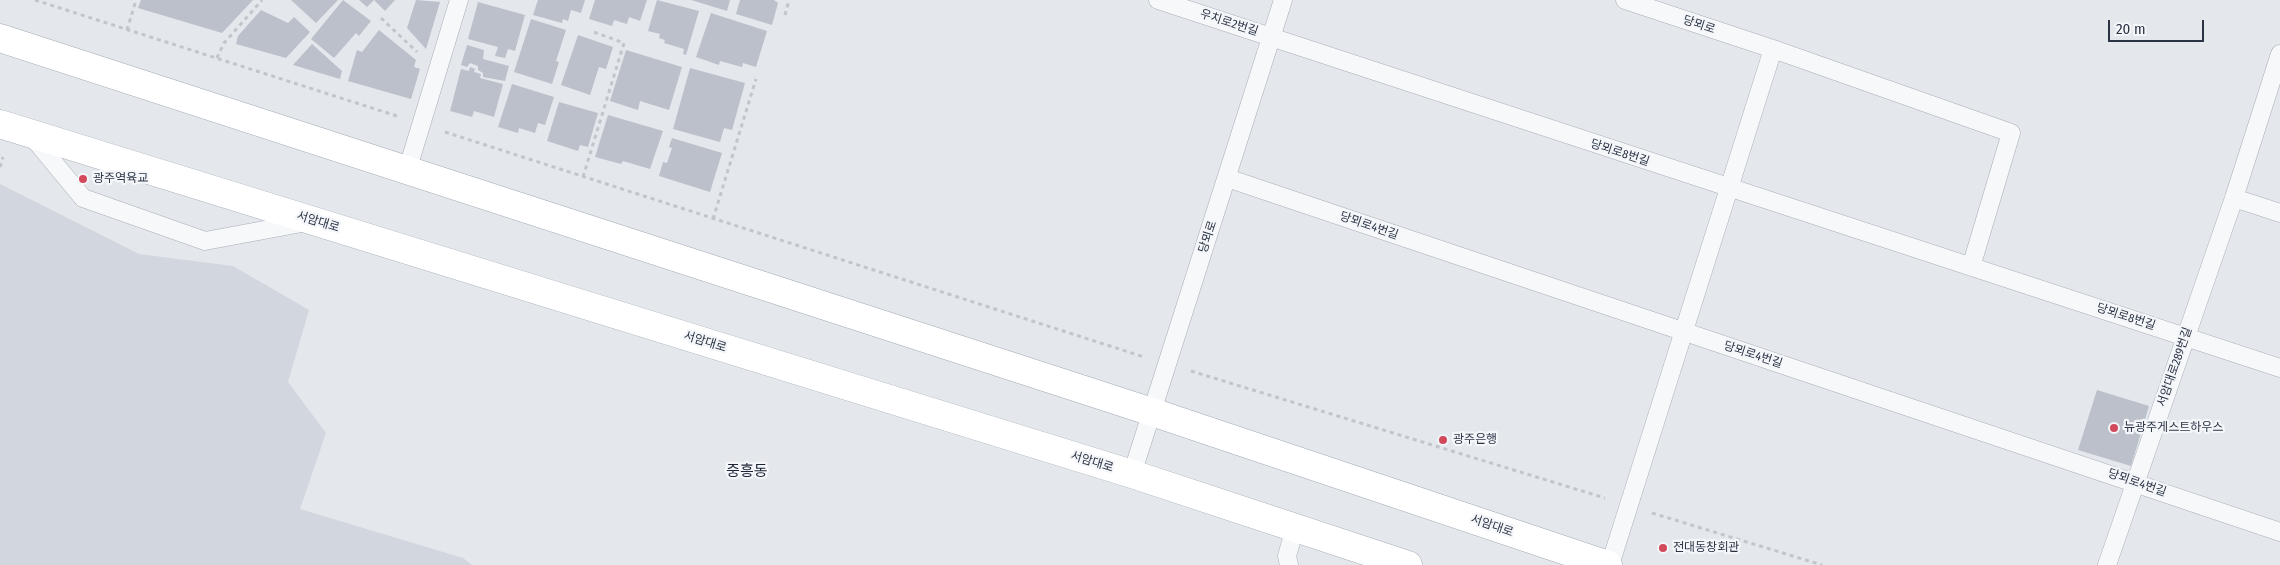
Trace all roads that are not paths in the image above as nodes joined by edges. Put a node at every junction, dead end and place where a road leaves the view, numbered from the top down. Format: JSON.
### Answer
{"nodes":[{"id":1,"x":459,"y":0,"type":"edge"},
{"id":2,"x":1158,"y":0,"type":"edge"},
{"id":3,"x":1282,"y":0,"type":"edge"},
{"id":4,"x":1625,"y":0,"type":"edge"},
{"id":5,"x":1271,"y":36,"type":"junction"},
{"id":6,"x":0,"y":38,"type":"edge"},
{"id":7,"x":1773,"y":49,"type":"junction"},
{"id":8,"x":2280,"y":54,"type":"edge"},
{"id":9,"x":0,"y":124,"type":"edge"},
{"id":10,"x":30,"y":133,"type":"junction"},
{"id":11,"x":407,"y":171,"type":"junction"},
{"id":12,"x":1226,"y":178,"type":"junction"},
{"id":13,"x":1729,"y":189,"type":"junction"},
{"id":14,"x":2234,"y":198,"type":"junction"},
{"id":15,"x":2280,"y":213,"type":"edge"},
{"id":16,"x":313,"y":221,"type":"junction"},
{"id":17,"x":1971,"y":267,"type":"junction"},
{"id":18,"x":1684,"y":331,"type":"junction"},
{"id":19,"x":2186,"y":336,"type":"junction"},
{"id":20,"x":2280,"y":368,"type":"edge"},
{"id":21,"x":1152,"y":412,"type":"junction"},
{"id":22,"x":1132,"y":474,"type":"junction"},
{"id":23,"x":2135,"y":482,"type":"junction"},
{"id":24,"x":1295,"y":528,"type":"junction"},
{"id":25,"x":2280,"y":532,"type":"edge"},
{"id":26,"x":1290,"y":565,"type":"edge"},
{"id":27,"x":1408,"y":565,"type":"edge"},
{"id":28,"x":1609,"y":565,"type":"edge"},
{"id":29,"x":2107,"y":565,"type":"edge"}],
"edges":[{"from":1,"to":11,"type":"lane"},
{"from":2,"to":5,"type":"lane","name":"우치로2번길"},
{"from":3,"to":5,"type":"lane","name":"당뫼로"},
{"from":4,"to":7,"type":"lane","name":"당뫼로"},
{"from":5,"to":12,"type":"lane","name":"당뫼로"},
{"from":5,"to":13,"type":"lane","name":"당뫼로8번길"},
{"from":6,"to":11,"type":"main road","name":"서암대로"},
{"from":7,"to":13,"type":"lane"},
{"from":7,"to":17,"type":"lane"},
{"from":8,"to":14,"type":"lane","name":"서암대로289번길"},
{"from":9,"to":10,"type":"main road","name":"서암대로"},
{"from":10,"to":16,"type":"main road","name":"서암대로"},
{"from":10,"to":16,"type":"lane"},
{"from":11,"to":21,"type":"main road","name":"서암대로"},
{"from":12,"to":18,"type":"lane","name":"당뫼로4번길"},
{"from":12,"to":21,"type":"lane","name":"당뫼로"},
{"from":13,"to":17,"type":"lane","name":"당뫼로8번길"},
{"from":13,"to":18,"type":"lane"},
{"from":14,"to":15,"type":"lane"},
{"from":14,"to":19,"type":"lane","name":"서암대로289번길"},
{"from":16,"to":22,"type":"main road","name":"서암대로"},
{"from":17,"to":19,"type":"lane","name":"당뫼로8번길"},
{"from":18,"to":23,"type":"lane","name":"당뫼로4번길"},
{"from":18,"to":28,"type":"lane"},
{"from":19,"to":20,"type":"lane","name":"당뫼로8번길"},
{"from":19,"to":23,"type":"lane","name":"서암대로289번길"},
{"from":21,"to":22,"type":"lane","name":"당뫼로"},
{"from":21,"to":28,"type":"main road","name":"서암대로"},
{"from":22,"to":24,"type":"main road","name":"서암대로"},
{"from":23,"to":25,"type":"lane","name":"당뫼로4번길"},
{"from":23,"to":29,"type":"lane","name":"서암대로289번길"},
{"from":24,"to":26,"type":"lane"},
{"from":24,"to":27,"type":"main road","name":"서암대로"}]}
